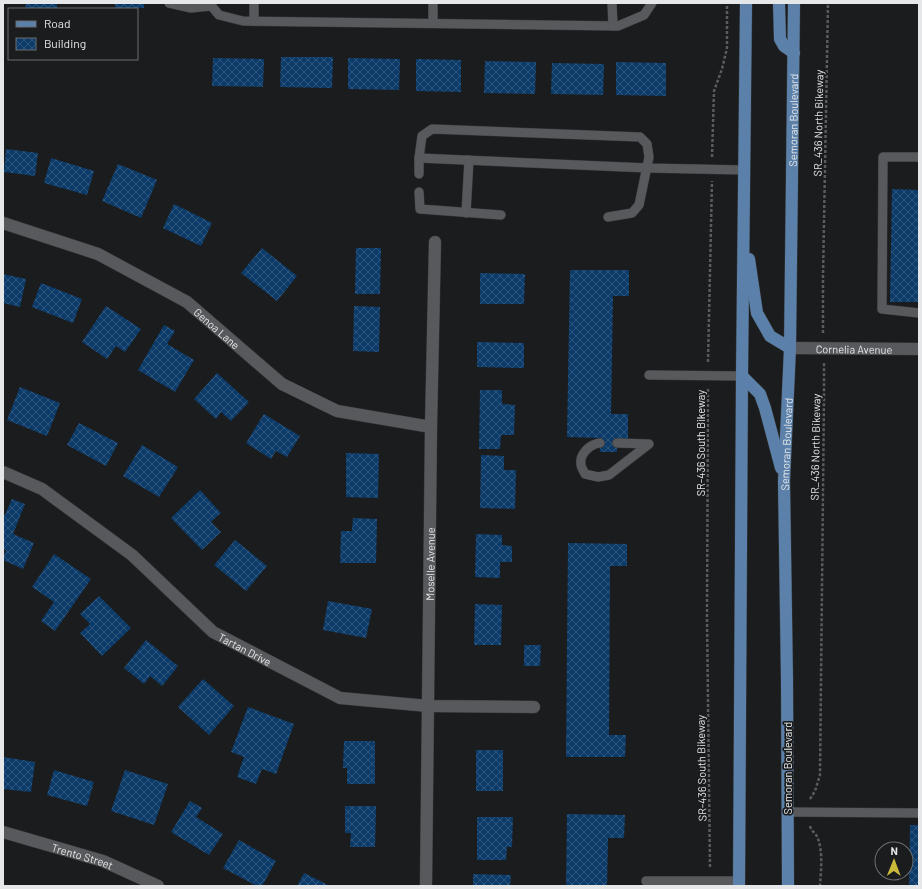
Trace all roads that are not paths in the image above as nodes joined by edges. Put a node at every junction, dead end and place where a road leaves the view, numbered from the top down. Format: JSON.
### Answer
{"nodes":[{"id":1,"x":169,"y":3,"type":"edge"},
{"id":2,"x":254,"y":3,"type":"edge"},
{"id":3,"x":432,"y":3,"type":"edge"},
{"id":4,"x":612,"y":3,"type":"edge"},
{"id":5,"x":652,"y":3,"type":"edge"},
{"id":6,"x":746,"y":3,"type":"edge"},
{"id":7,"x":779,"y":3,"type":"edge"},
{"id":8,"x":794,"y":3,"type":"edge"},
{"id":9,"x":210,"y":4,"type":"edge"},
{"id":10,"x":254,"y":21,"type":"junction"},
{"id":11,"x":433,"y":23,"type":"junction"},
{"id":12,"x":613,"y":26,"type":"junction"},
{"id":13,"x":794,"y":53,"type":"junction"},
{"id":14,"x":919,"y":157,"type":"edge"},
{"id":15,"x":419,"y":158,"type":"junction"},
{"id":16,"x":468,"y":160,"type":"junction"},
{"id":17,"x":648,"y":168,"type":"junction"},
{"id":18,"x":744,"y":170,"type":"junction"},
{"id":19,"x":419,"y":174,"type":"dead end"},
{"id":20,"x":419,"y":192,"type":"dead end"},
{"id":21,"x":466,"y":213,"type":"junction"},
{"id":22,"x":501,"y":215,"type":"dead end"},
{"id":23,"x":608,"y":217,"type":"dead end"},
{"id":24,"x":3,"y":223,"type":"edge"},
{"id":25,"x":743,"y":224,"type":"junction"},
{"id":26,"x":435,"y":242,"type":"dead end"},
{"id":27,"x":919,"y":313,"type":"edge"},
{"id":28,"x":790,"y":348,"type":"junction"},
{"id":29,"x":919,"y":349,"type":"edge"},
{"id":30,"x":649,"y":375,"type":"dead end"},
{"id":31,"x":742,"y":376,"type":"junction"},
{"id":32,"x":431,"y":426,"type":"junction"},
{"id":33,"x":600,"y":443,"type":"dead end"},
{"id":34,"x":617,"y":443,"type":"dead end"},
{"id":35,"x":3,"y":472,"type":"edge"},
{"id":36,"x":784,"y":481,"type":"junction"},
{"id":37,"x":428,"y":706,"type":"junction"},
{"id":38,"x":534,"y":707,"type":"dead end"},
{"id":39,"x":788,"y":812,"type":"junction"},
{"id":40,"x":919,"y":813,"type":"edge"},
{"id":41,"x":3,"y":832,"type":"edge"},
{"id":42,"x":646,"y":881,"type":"dead end"},
{"id":43,"x":739,"y":884,"type":"edge"},
{"id":44,"x":158,"y":886,"type":"edge"},
{"id":45,"x":426,"y":886,"type":"edge"},
{"id":46,"x":788,"y":886,"type":"edge"}],
"edges":[{"from":1,"to":9,"type":"lane"},
{"from":2,"to":10,"type":"lane"},
{"from":3,"to":11,"type":"lane"},
{"from":4,"to":12,"type":"lane"},
{"from":5,"to":12,"type":"lane"},
{"from":6,"to":18,"type":"main road"},
{"from":7,"to":13,"type":"main road"},
{"from":8,"to":13,"type":"main road","name":"Semoran Boulevard"},
{"from":9,"to":10,"type":"lane"},
{"from":10,"to":11,"type":"lane"},
{"from":11,"to":12,"type":"lane"},
{"from":13,"to":28,"type":"main road","name":"Semoran Boulevard"},
{"from":14,"to":27,"type":"lane"},
{"from":15,"to":16,"type":"lane"},
{"from":15,"to":17,"type":"lane"},
{"from":15,"to":19,"type":"lane"},
{"from":16,"to":17,"type":"lane"},
{"from":16,"to":21,"type":"lane"},
{"from":17,"to":18,"type":"lane"},
{"from":17,"to":23,"type":"lane"},
{"from":18,"to":25,"type":"main road"},
{"from":20,"to":21,"type":"lane"},
{"from":21,"to":22,"type":"lane"},
{"from":24,"to":32,"type":"street","name":"Genoa Lane"},
{"from":25,"to":28,"type":"main road"},
{"from":25,"to":31,"type":"main road"},
{"from":26,"to":32,"type":"street","name":"Moselle Avenue"},
{"from":28,"to":29,"type":"street","name":"Cornelia Avenue"},
{"from":28,"to":36,"type":"main road","name":"Semoran Boulevard"},
{"from":30,"to":31,"type":"lane"},
{"from":31,"to":36,"type":"main road"},
{"from":31,"to":43,"type":"main road"},
{"from":32,"to":37,"type":"street","name":"Moselle Avenue"},
{"from":33,"to":34,"type":"lane"},
{"from":35,"to":37,"type":"street","name":"Tartan Drive"},
{"from":36,"to":39,"type":"main road","name":"Semoran Boulevard"},
{"from":37,"to":38,"type":"street","name":"Tartan Drive"},
{"from":37,"to":45,"type":"street","name":"Moselle Avenue"},
{"from":39,"to":40,"type":"lane"},
{"from":39,"to":46,"type":"main road","name":"Semoran Boulevard"},
{"from":41,"to":44,"type":"street","name":"Trento Street"},
{"from":42,"to":43,"type":"lane"}]}
